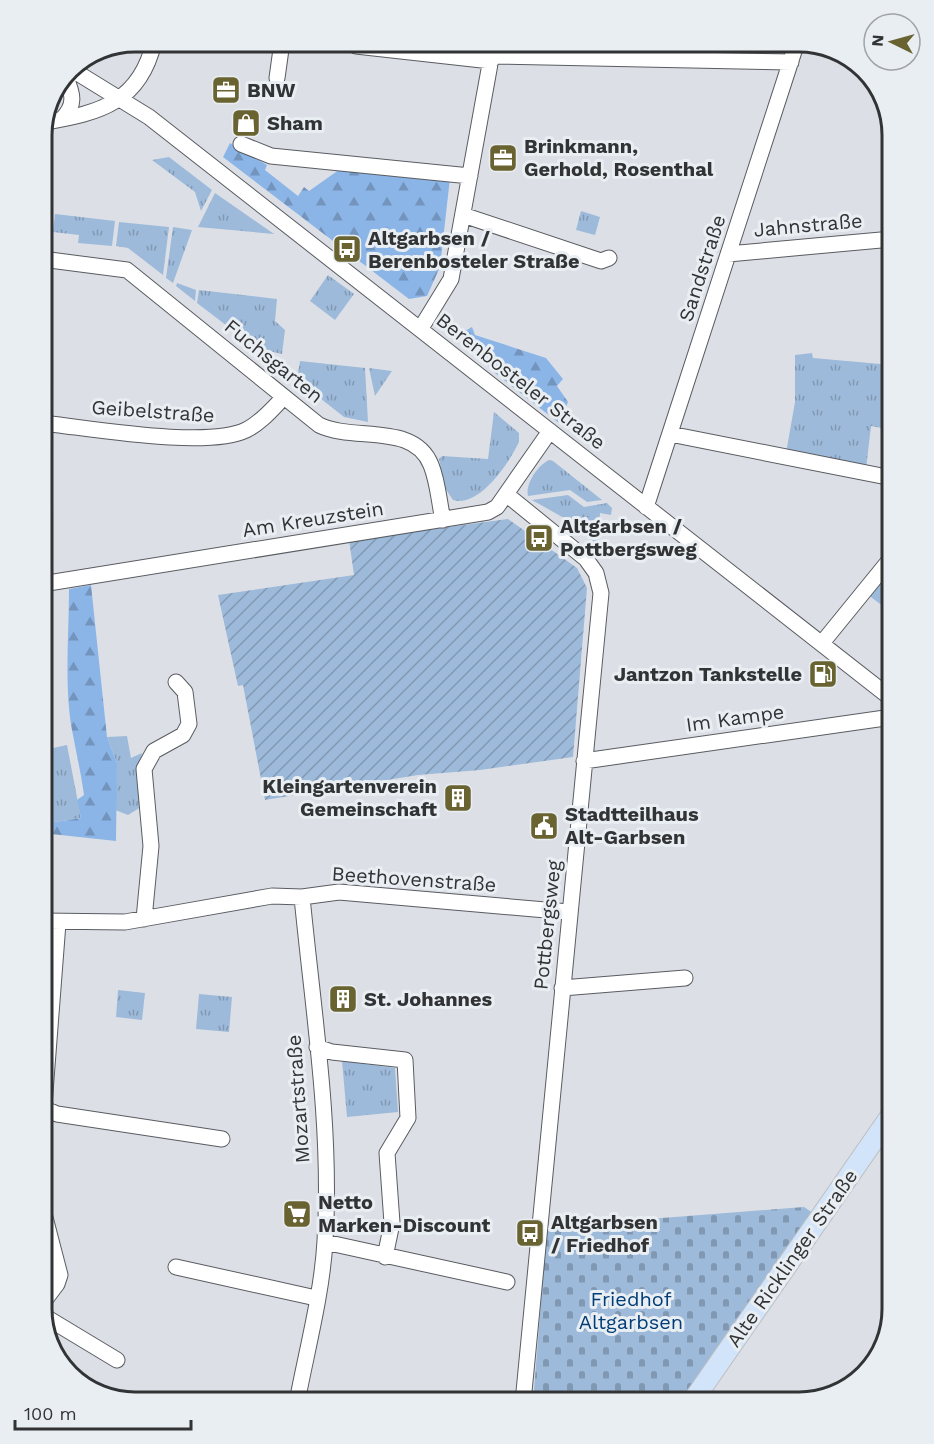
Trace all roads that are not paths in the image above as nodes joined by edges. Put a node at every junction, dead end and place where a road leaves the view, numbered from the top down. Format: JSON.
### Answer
{"nodes":[{"id":1,"x":152,"y":52,"type":"edge"},
{"id":2,"x":281,"y":52,"type":"edge"},
{"id":3,"x":492,"y":53,"type":"edge"},
{"id":4,"x":794,"y":53,"type":"edge"},
{"id":5,"x":791,"y":62,"type":"junction"},
{"id":6,"x":80,"y":74,"type":"edge"},
{"id":7,"x":277,"y":78,"type":"dead end"},
{"id":8,"x":70,"y":86,"type":"edge"},
{"id":9,"x":121,"y":99,"type":"junction"},
{"id":10,"x":62,"y":119,"type":"junction"},
{"id":11,"x":54,"y":120,"type":"edge"},
{"id":12,"x":241,"y":144,"type":"dead end"},
{"id":13,"x":470,"y":176,"type":"junction"},
{"id":14,"x":463,"y":215,"type":"junction"},
{"id":15,"x":882,"y":239,"type":"edge"},
{"id":16,"x":728,"y":254,"type":"junction"},
{"id":17,"x":609,"y":258,"type":"dead end"},
{"id":18,"x":53,"y":260,"type":"edge"},
{"id":19,"x":421,"y":328,"type":"junction"},
{"id":20,"x":284,"y":397,"type":"junction"},
{"id":21,"x":53,"y":424,"type":"edge"},
{"id":22,"x":550,"y":431,"type":"junction"},
{"id":23,"x":670,"y":434,"type":"junction"},
{"id":24,"x":882,"y":476,"type":"edge"},
{"id":25,"x":506,"y":494,"type":"junction"},
{"id":26,"x":646,"y":507,"type":"junction"},
{"id":27,"x":443,"y":520,"type":"junction"},
{"id":28,"x":882,"y":569,"type":"edge"},
{"id":29,"x":53,"y":582,"type":"edge"},
{"id":30,"x":822,"y":643,"type":"junction"},
{"id":31,"x":176,"y":682,"type":"dead end"},
{"id":32,"x":882,"y":691,"type":"edge"},
{"id":33,"x":882,"y":718,"type":"edge"},
{"id":34,"x":584,"y":761,"type":"junction"},
{"id":35,"x":302,"y":897,"type":"junction"},
{"id":36,"x":569,"y":912,"type":"junction"},
{"id":37,"x":144,"y":919,"type":"junction"},
{"id":38,"x":52,"y":922,"type":"edge"},
{"id":39,"x":58,"y":922,"type":"junction"},
{"id":40,"x":685,"y":978,"type":"dead end"},
{"id":41,"x":562,"y":988,"type":"junction"},
{"id":42,"x":52,"y":990,"type":"edge"},
{"id":43,"x":317,"y":1047,"type":"junction"},
{"id":44,"x":52,"y":1111,"type":"edge"},
{"id":45,"x":882,"y":1128,"type":"edge"},
{"id":46,"x":222,"y":1140,"type":"dead end"},
{"id":47,"x":325,"y":1242,"type":"junction"},
{"id":48,"x":52,"y":1245,"type":"edge"},
{"id":49,"x":385,"y":1257,"type":"junction"},
{"id":50,"x":176,"y":1267,"type":"dead end"},
{"id":51,"x":507,"y":1282,"type":"dead end"},
{"id":52,"x":52,"y":1291,"type":"edge"},
{"id":53,"x":316,"y":1298,"type":"junction"},
{"id":54,"x":53,"y":1322,"type":"edge"},
{"id":55,"x":117,"y":1360,"type":"dead end"},
{"id":56,"x":299,"y":1391,"type":"edge"},
{"id":57,"x":524,"y":1392,"type":"edge"},
{"id":58,"x":699,"y":1392,"type":"edge"}],
"edges":[{"from":1,"to":9,"type":"street"},
{"from":2,"to":7,"type":"street"},
{"from":3,"to":5,"type":"street"},
{"from":3,"to":13,"type":"street"},
{"from":4,"to":5,"type":"street","name":"Sandstraße"},
{"from":5,"to":16,"type":"street","name":"Sandstraße"},
{"from":6,"to":9,"type":"street","name":"Berenbosteler Straße"},
{"from":8,"to":10,"type":"street"},
{"from":9,"to":10,"type":"street"},
{"from":9,"to":19,"type":"street","name":"Berenbosteler Straße"},
{"from":10,"to":11,"type":"street"},
{"from":12,"to":13,"type":"street"},
{"from":13,"to":14,"type":"street"},
{"from":14,"to":17,"type":"street"},
{"from":14,"to":19,"type":"street"},
{"from":15,"to":16,"type":"street","name":"Jahnstraße"},
{"from":16,"to":23,"type":"street","name":"Sandstraße"},
{"from":18,"to":20,"type":"street","name":"Fuchsgarten"},
{"from":19,"to":22,"type":"street","name":"Berenbosteler Straße"},
{"from":20,"to":21,"type":"street","name":"Geibelstraße"},
{"from":20,"to":27,"type":"street","name":"Fuchsgarten"},
{"from":22,"to":25,"type":"street","name":"Am Kreuzstein"},
{"from":22,"to":26,"type":"street","name":"Berenbosteler Straße"},
{"from":23,"to":24,"type":"street"},
{"from":23,"to":26,"type":"street","name":"Sandstraße"},
{"from":25,"to":27,"type":"street","name":"Am Kreuzstein"},
{"from":25,"to":34,"type":"street","name":"Pottbergsweg"},
{"from":26,"to":30,"type":"street","name":"Berenbosteler Straße"},
{"from":27,"to":29,"type":"street","name":"Am Kreuzstein"},
{"from":28,"to":30,"type":"street"},
{"from":30,"to":32,"type":"street","name":"Berenbosteler Straße"},
{"from":31,"to":37,"type":"street"},
{"from":33,"to":34,"type":"street","name":"Im Kampe"},
{"from":34,"to":36,"type":"street","name":"Pottbergsweg"},
{"from":35,"to":36,"type":"street","name":"Beethovenstraße"},
{"from":35,"to":37,"type":"street","name":"Beethovenstraße"},
{"from":35,"to":43,"type":"street","name":"Mozartstraße"},
{"from":36,"to":41,"type":"street","name":"Pottbergsweg"},
{"from":37,"to":39,"type":"street","name":"Beethovenstraße"},
{"from":38,"to":39,"type":"street","name":"Beethovenstraße"},
{"from":39,"to":42,"type":"street"},
{"from":40,"to":41,"type":"street"},
{"from":41,"to":57,"type":"street","name":"Pottbergsweg"},
{"from":43,"to":47,"type":"street","name":"Mozartstraße"},
{"from":43,"to":49,"type":"street"},
{"from":44,"to":46,"type":"street"},
{"from":45,"to":58,"type":"main road","name":"Alte Ricklinger Straße"},
{"from":47,"to":49,"type":"street"},
{"from":47,"to":53,"type":"street","name":"Mozartstraße"},
{"from":48,"to":52,"type":"street"},
{"from":49,"to":51,"type":"street"},
{"from":50,"to":53,"type":"street"},
{"from":53,"to":56,"type":"street","name":"Mozartstraße"},
{"from":54,"to":55,"type":"street"}]}
